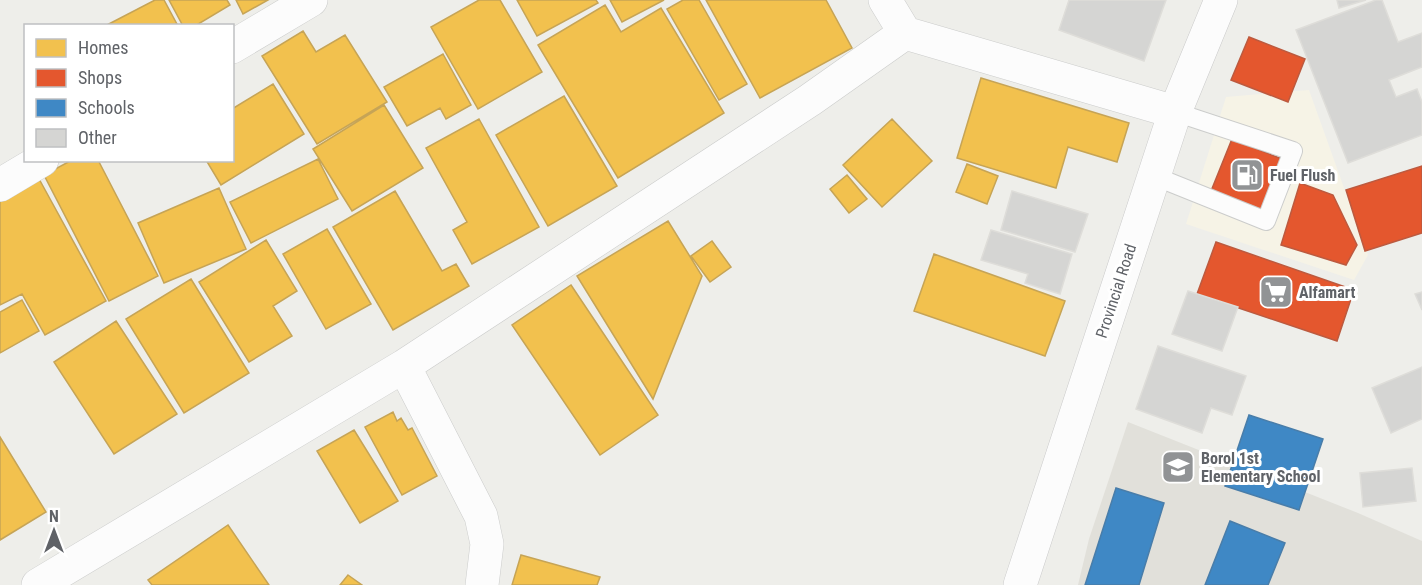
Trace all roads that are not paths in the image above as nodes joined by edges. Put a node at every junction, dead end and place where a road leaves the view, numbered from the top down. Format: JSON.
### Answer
{"nodes":[{"id":1,"x":311,"y":0,"type":"edge"},
{"id":2,"x":885,"y":0,"type":"edge"},
{"id":3,"x":1221,"y":0,"type":"edge"},
{"id":4,"x":905,"y":33,"type":"junction"},
{"id":5,"x":234,"y":46,"type":"edge"},
{"id":6,"x":1175,"y":112,"type":"junction"},
{"id":7,"x":38,"y":162,"type":"edge"},
{"id":8,"x":1154,"y":176,"type":"junction"},
{"id":9,"x":2,"y":178,"type":"edge"},
{"id":10,"x":404,"y":366,"type":"junction"},
{"id":11,"x":38,"y":585,"type":"edge"},
{"id":12,"x":482,"y":585,"type":"edge"},
{"id":13,"x":1020,"y":585,"type":"edge"}],
"edges":[{"from":1,"to":5,"type":"street"},
{"from":2,"to":4,"type":"street"},
{"from":3,"to":6,"type":"street","name":"Provincial Road"},
{"from":4,"to":6,"type":"street"},
{"from":4,"to":10,"type":"street"},
{"from":6,"to":8,"type":"street","name":"Provincial Road"},
{"from":6,"to":8,"type":"lane"},
{"from":7,"to":9,"type":"street"},
{"from":8,"to":13,"type":"street","name":"Provincial Road"},
{"from":10,"to":11,"type":"street"},
{"from":10,"to":12,"type":"street"}]}
